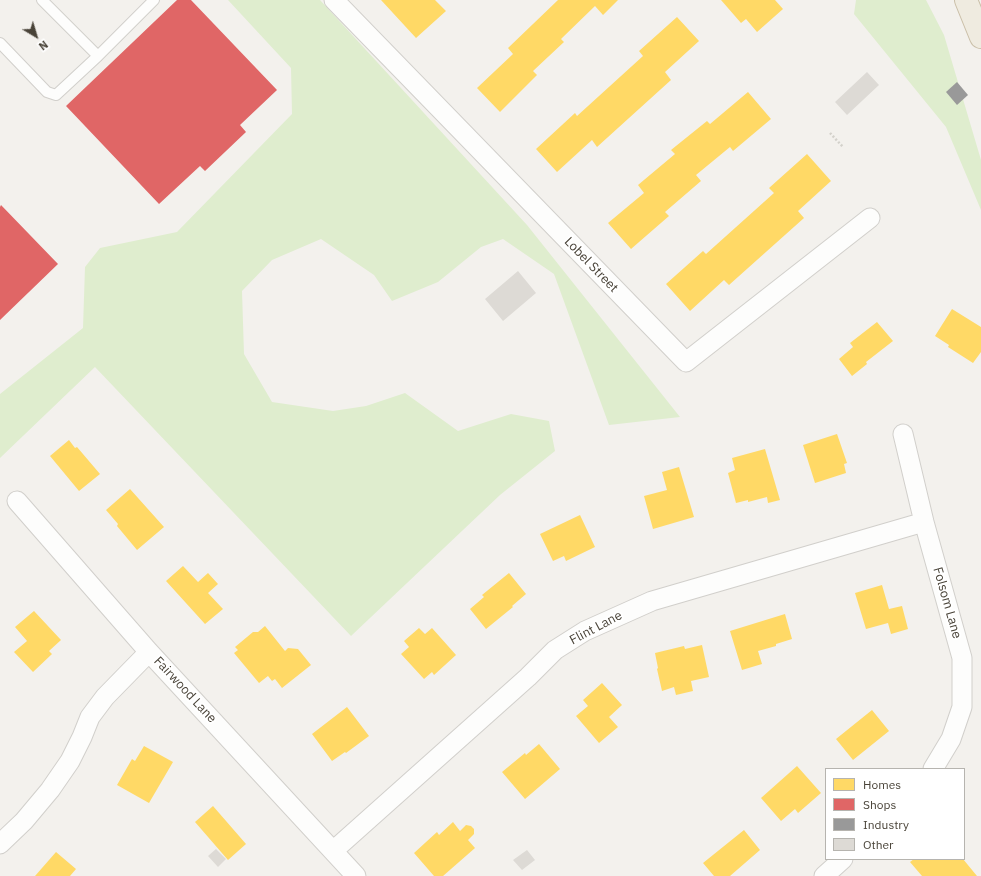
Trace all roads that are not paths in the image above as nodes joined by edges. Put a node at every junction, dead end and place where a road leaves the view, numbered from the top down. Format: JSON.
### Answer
{"nodes":[{"id":1,"x":42,"y":0,"type":"edge"},
{"id":2,"x":154,"y":0,"type":"edge"},
{"id":3,"x":334,"y":0,"type":"edge"},
{"id":4,"x":966,"y":0,"type":"edge"},
{"id":5,"x":981,"y":37,"type":"edge"},
{"id":6,"x":0,"y":43,"type":"edge"},
{"id":7,"x":98,"y":56,"type":"junction"},
{"id":8,"x":870,"y":218,"type":"dead end"},
{"id":9,"x":903,"y":434,"type":"dead end"},
{"id":10,"x":17,"y":501,"type":"dead end"},
{"id":11,"x":924,"y":522,"type":"junction"},
{"id":12,"x":149,"y":652,"type":"junction"},
{"id":13,"x":935,"y":768,"type":"edge"},
{"id":14,"x":0,"y":844,"type":"edge"},
{"id":15,"x":333,"y":851,"type":"junction"},
{"id":16,"x":842,"y":860,"type":"edge"},
{"id":17,"x":356,"y":876,"type":"edge"},
{"id":18,"x":824,"y":876,"type":"edge"}],
"edges":[{"from":1,"to":7,"type":"lane"},
{"from":2,"to":7,"type":"lane"},
{"from":3,"to":8,"type":"street","name":"Lobel Street"},
{"from":4,"to":5,"type":"highway"},
{"from":6,"to":7,"type":"lane"},
{"from":9,"to":11,"type":"street","name":"Folsom Lane"},
{"from":10,"to":12,"type":"street","name":"Fairwood Lane"},
{"from":11,"to":13,"type":"street","name":"Folsom Lane"},
{"from":11,"to":15,"type":"street","name":"Flint Lane"},
{"from":12,"to":14,"type":"street"},
{"from":12,"to":15,"type":"street","name":"Fairwood Lane"},
{"from":15,"to":17,"type":"street","name":"Fairwood Lane"},
{"from":16,"to":18,"type":"street"}]}
